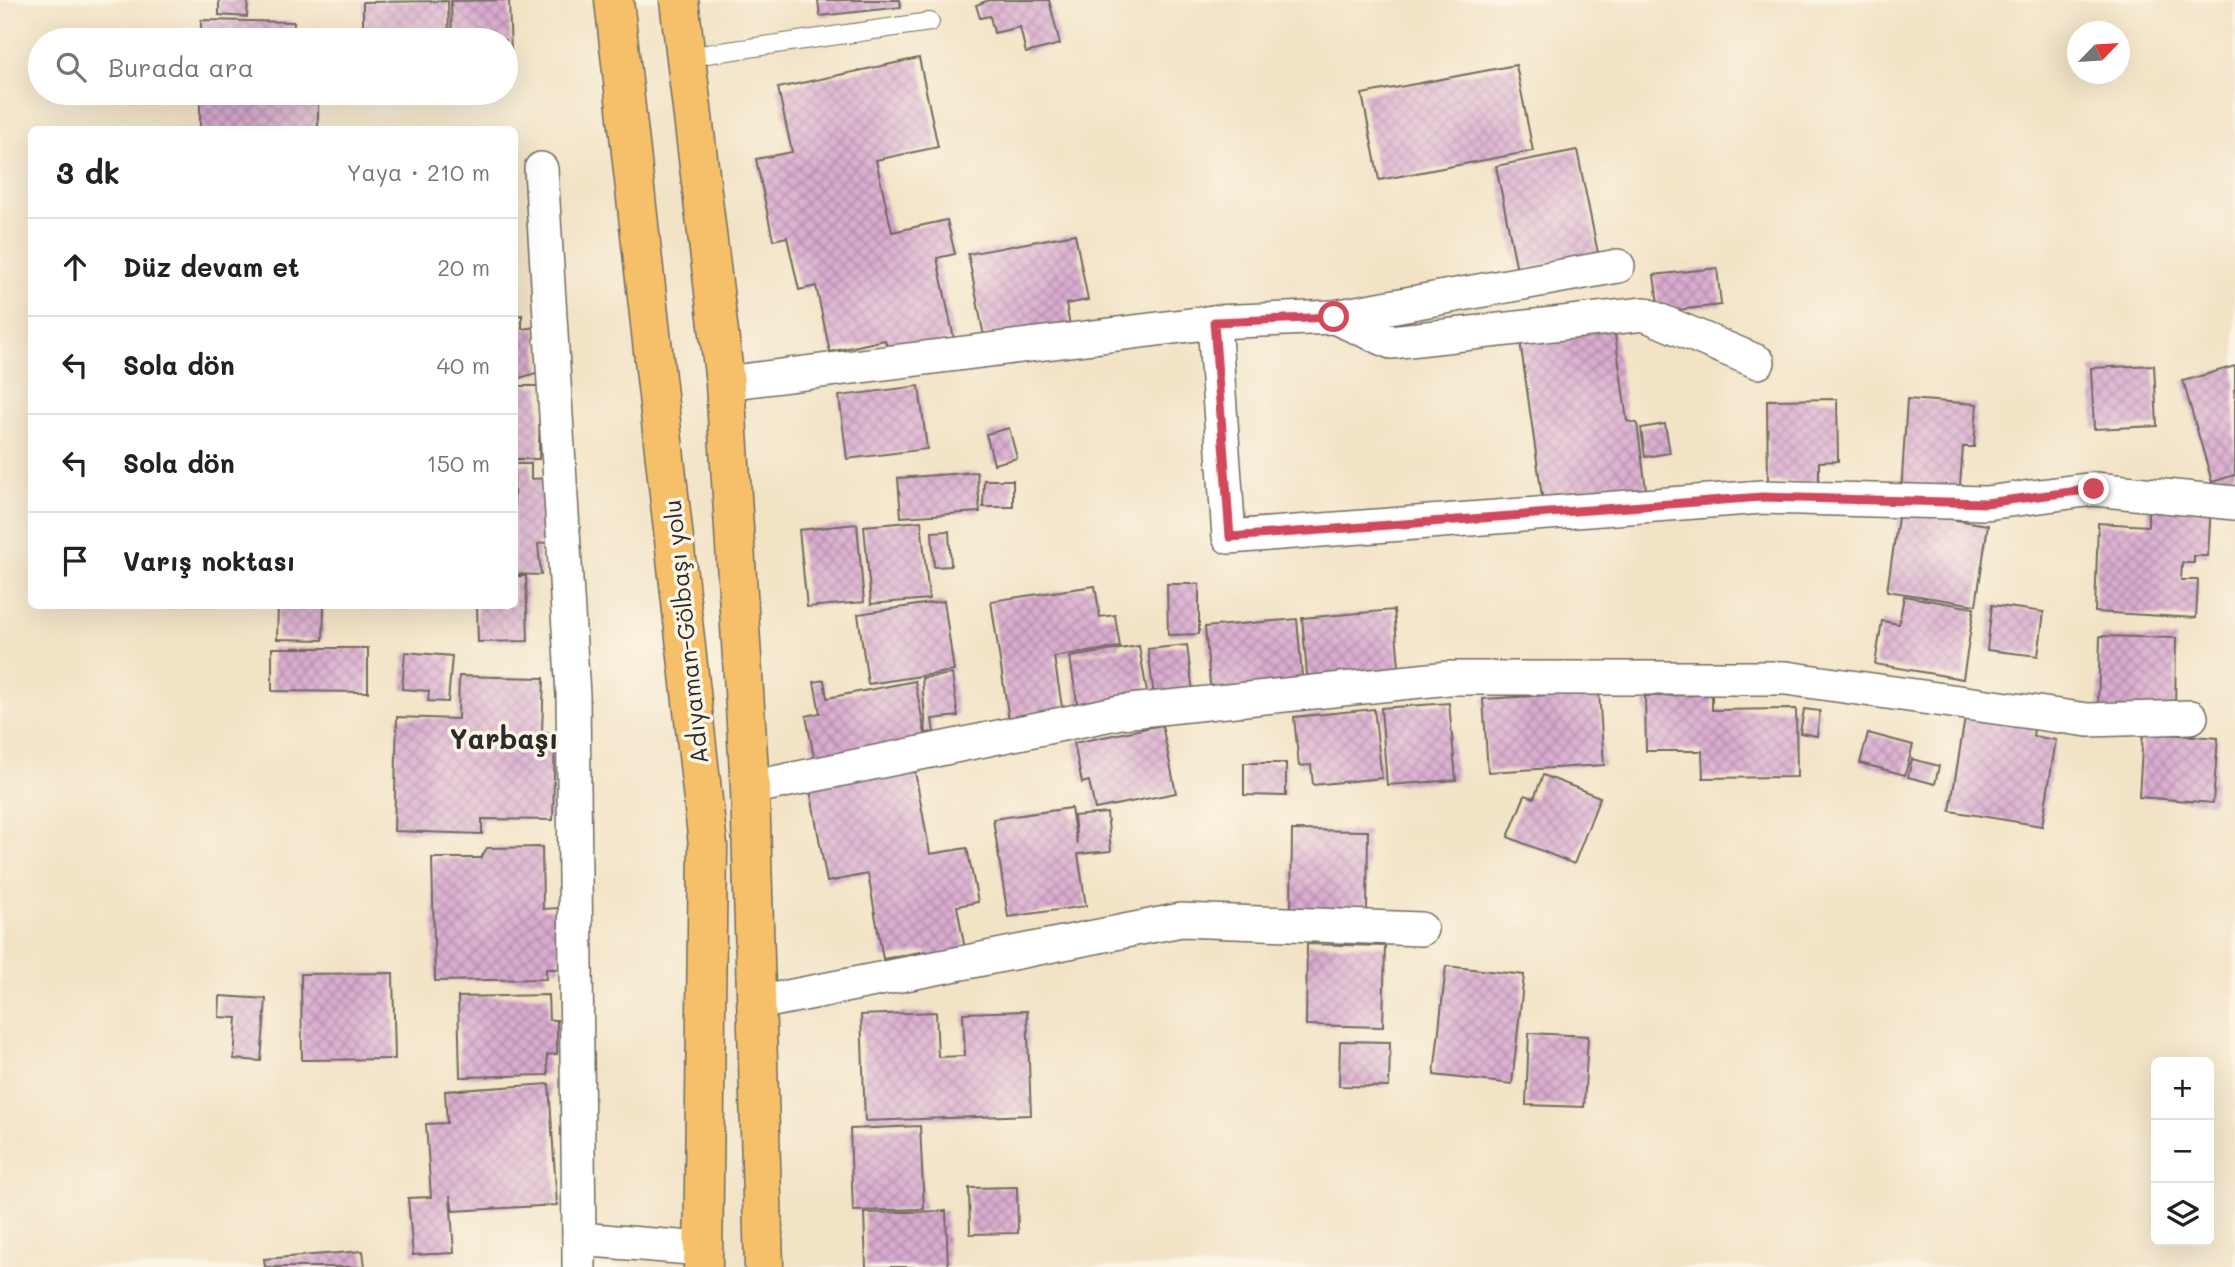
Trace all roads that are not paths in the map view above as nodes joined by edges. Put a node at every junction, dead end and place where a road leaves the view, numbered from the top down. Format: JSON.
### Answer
{"nodes":[{"id":1,"x":614,"y":0,"type":"edge"},
{"id":2,"x":679,"y":0,"type":"edge"},
{"id":3,"x":930,"y":22,"type":"dead end"},
{"id":4,"x":686,"y":57,"type":"junction"},
{"id":5,"x":541,"y":169,"type":"dead end"},
{"id":6,"x":1618,"y":266,"type":"dead end"},
{"id":7,"x":1334,"y":317,"type":"junction"},
{"id":8,"x":1214,"y":322,"type":"junction"},
{"id":9,"x":1758,"y":362,"type":"dead end"},
{"id":10,"x":725,"y":383,"type":"junction"},
{"id":11,"x":2235,"y":503,"type":"edge"},
{"id":12,"x":2191,"y":717,"type":"dead end"},
{"id":13,"x":750,"y":788,"type":"junction"},
{"id":14,"x":1421,"y":929,"type":"dead end"},
{"id":15,"x":757,"y":1003,"type":"junction"},
{"id":16,"x":579,"y":1253,"type":"edge"},
{"id":17,"x":703,"y":1258,"type":"edge"},
{"id":18,"x":764,"y":1267,"type":"edge"}],
"edges":[{"from":1,"to":17,"type":"highway","name":"Adıyaman-Gölbaşı yolu"},
{"from":2,"to":4,"type":"highway","name":"Adıyaman-Gölbaşı yolu"},
{"from":3,"to":4,"type":"lane"},
{"from":4,"to":10,"type":"highway","name":"Adıyaman-Gölbaşı yolu"},
{"from":5,"to":16,"type":"street"},
{"from":6,"to":7,"type":"street"},
{"from":7,"to":8,"type":"street"},
{"from":7,"to":9,"type":"street"},
{"from":8,"to":10,"type":"street"},
{"from":8,"to":11,"type":"street"},
{"from":10,"to":13,"type":"highway","name":"Adıyaman-Gölbaşı yolu"},
{"from":12,"to":13,"type":"street"},
{"from":13,"to":15,"type":"highway","name":"Adıyaman-Gölbaşı yolu"},
{"from":14,"to":15,"type":"street"},
{"from":15,"to":18,"type":"highway","name":"Adıyaman-Gölbaşı yolu"},
{"from":16,"to":17,"type":"street"}]}
